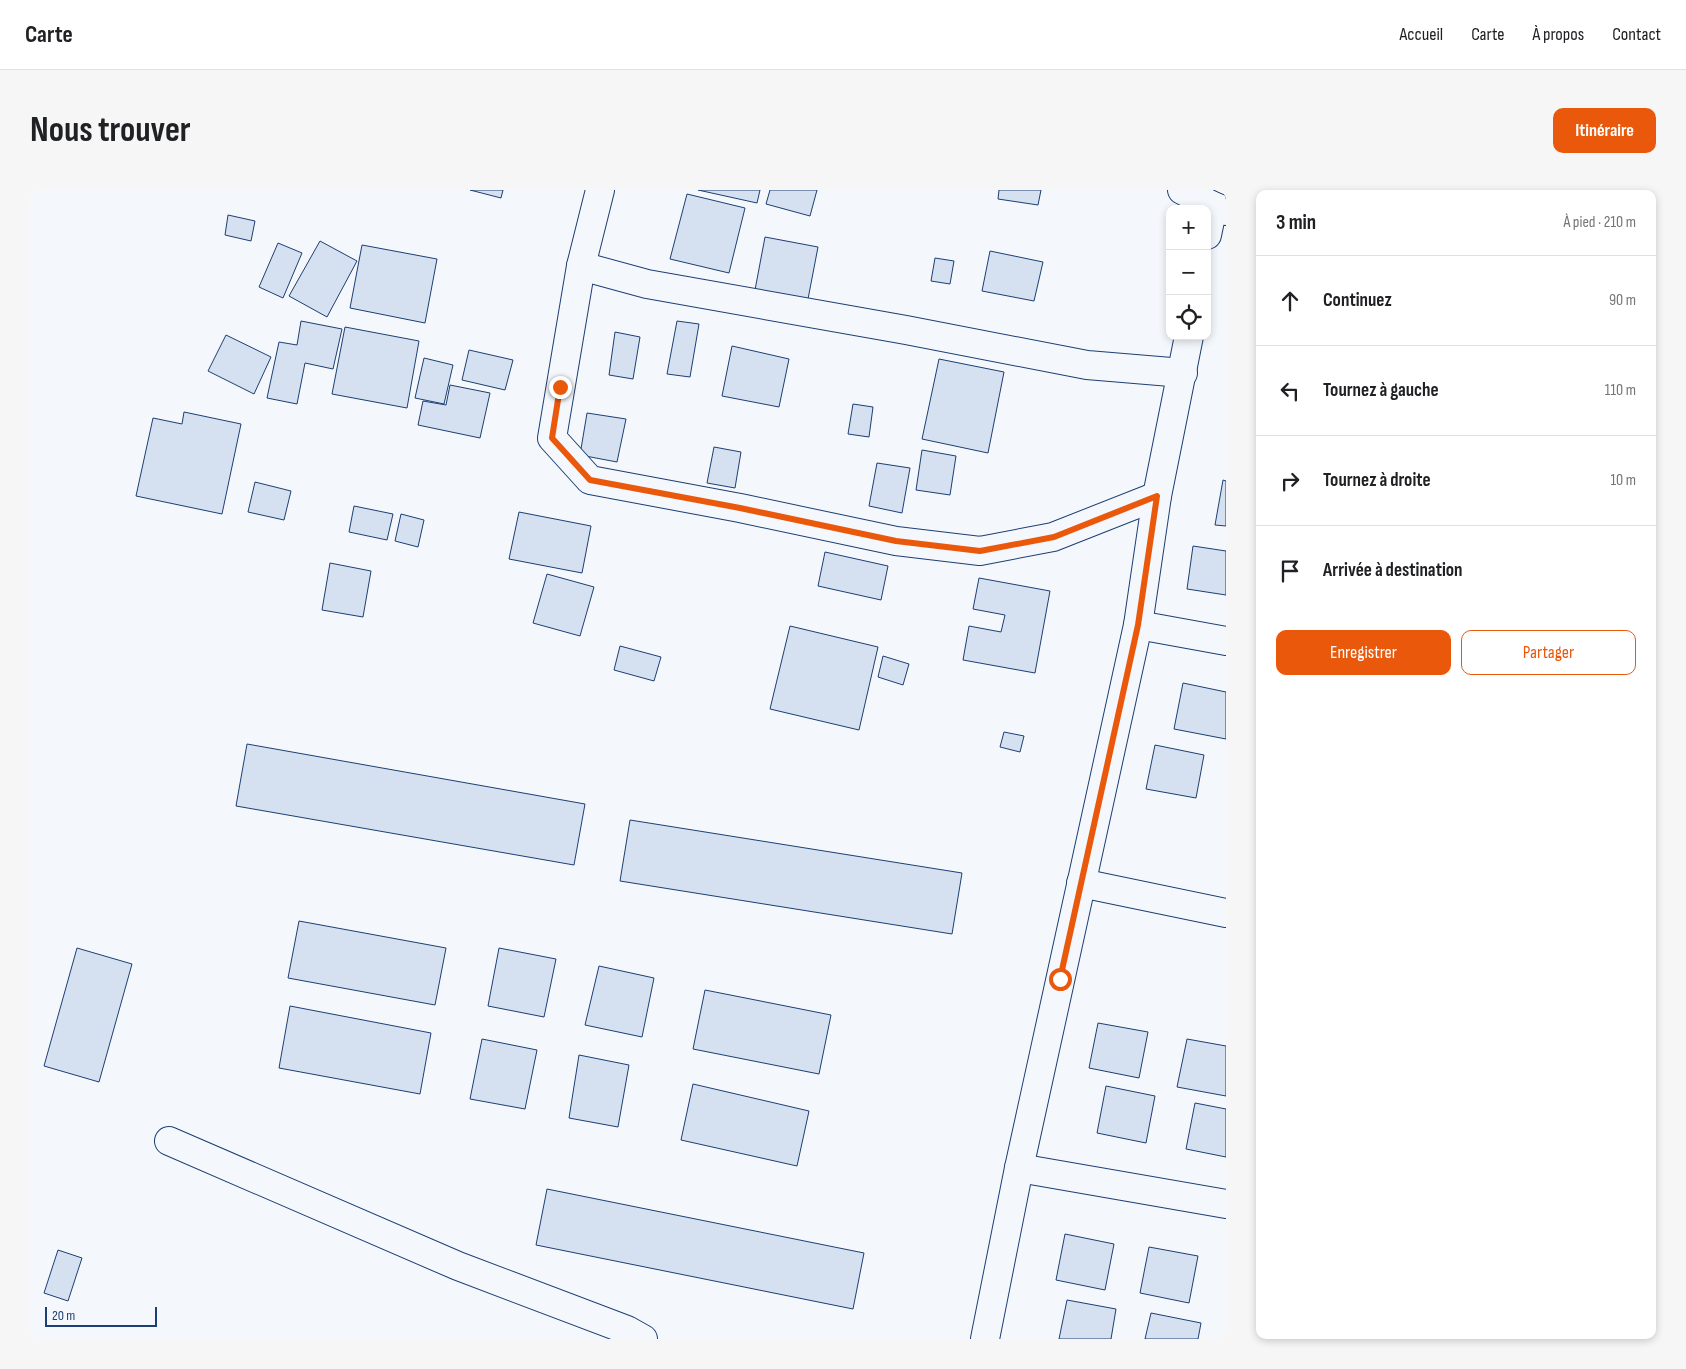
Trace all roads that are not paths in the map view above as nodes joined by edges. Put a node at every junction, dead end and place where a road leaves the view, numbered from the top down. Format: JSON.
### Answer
{"nodes":[{"id":1,"x":600,"y":190,"type":"edge"},
{"id":2,"x":1182,"y":190,"type":"edge"},
{"id":3,"x":1219,"y":209,"type":"edge"},
{"id":4,"x":1211,"y":226,"type":"edge"},
{"id":5,"x":581,"y":266,"type":"junction"},
{"id":6,"x":1188,"y":340,"type":"edge"},
{"id":7,"x":1182,"y":373,"type":"junction"},
{"id":8,"x":1157,"y":496,"type":"junction"},
{"id":9,"x":1138,"y":625,"type":"junction"},
{"id":10,"x":1226,"y":641,"type":"edge"},
{"id":11,"x":1081,"y":883,"type":"junction"},
{"id":12,"x":1226,"y":913,"type":"edge"},
{"id":13,"x":169,"y":1141,"type":"dead end"},
{"id":14,"x":1018,"y":1168,"type":"junction"},
{"id":15,"x":1226,"y":1204,"type":"edge"},
{"id":16,"x":643,"y":1339,"type":"edge"},
{"id":17,"x":985,"y":1339,"type":"edge"}],
"edges":[{"from":1,"to":5,"type":"street"},
{"from":2,"to":3,"type":"street"},
{"from":3,"to":4,"type":"street"},
{"from":5,"to":7,"type":"street"},
{"from":5,"to":8,"type":"street"},
{"from":6,"to":7,"type":"street"},
{"from":7,"to":8,"type":"street"},
{"from":8,"to":9,"type":"street"},
{"from":9,"to":10,"type":"street"},
{"from":9,"to":11,"type":"street"},
{"from":11,"to":12,"type":"street"},
{"from":11,"to":14,"type":"street"},
{"from":13,"to":16,"type":"street"},
{"from":14,"to":15,"type":"street"},
{"from":14,"to":17,"type":"street"}]}
